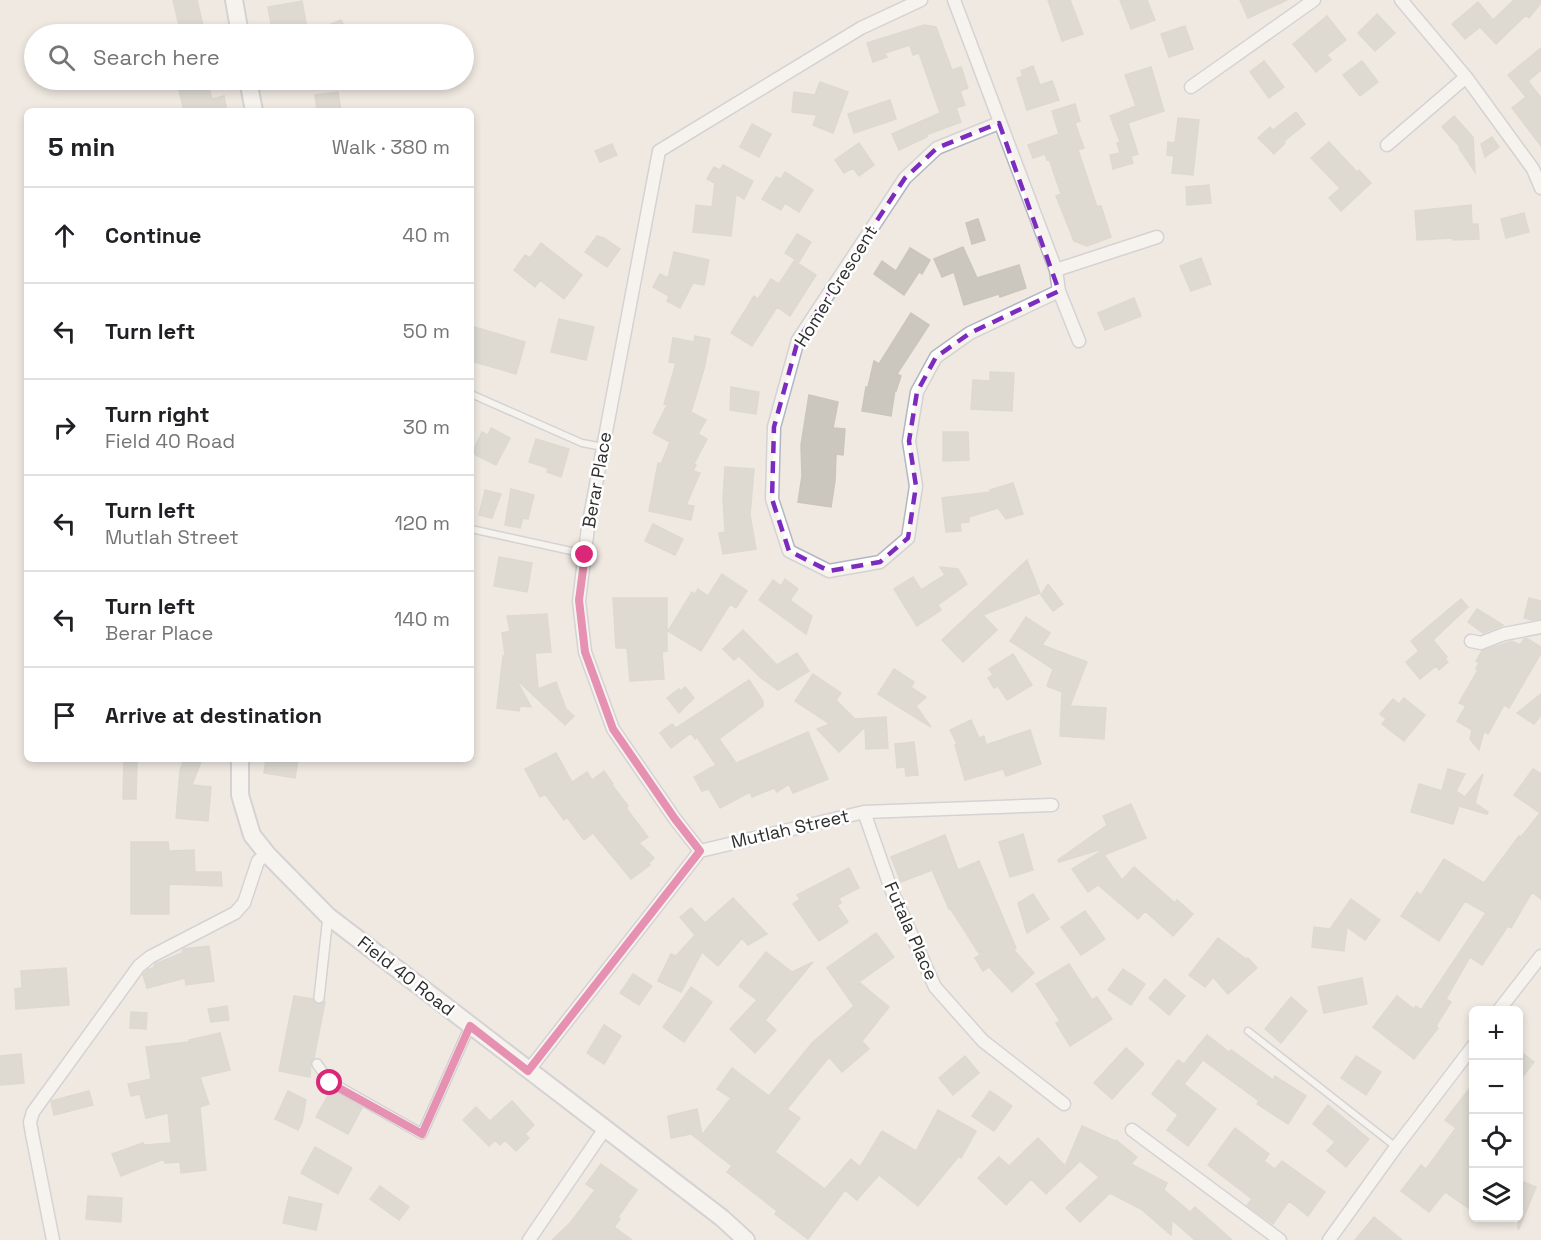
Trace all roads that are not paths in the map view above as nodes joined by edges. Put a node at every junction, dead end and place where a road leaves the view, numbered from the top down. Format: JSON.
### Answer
{"nodes":[{"id":1,"x":234,"y":0,"type":"edge"},
{"id":2,"x":921,"y":0,"type":"edge"},
{"id":3,"x":954,"y":0,"type":"edge"},
{"id":4,"x":1314,"y":0,"type":"edge"},
{"id":5,"x":1401,"y":0,"type":"edge"},
{"id":6,"x":238,"y":24,"type":"edge"},
{"id":7,"x":1466,"y":77,"type":"junction"},
{"id":8,"x":1191,"y":87,"type":"dead end"},
{"id":9,"x":250,"y":90,"type":"edge"},
{"id":10,"x":253,"y":108,"type":"edge"},
{"id":11,"x":999,"y":123,"type":"junction"},
{"id":12,"x":1387,"y":145,"type":"dead end"},
{"id":13,"x":1537,"y":167,"type":"edge"},
{"id":14,"x":1541,"y":188,"type":"edge"},
{"id":15,"x":1157,"y":237,"type":"dead end"},
{"id":16,"x":1056,"y":270,"type":"junction"},
{"id":17,"x":1059,"y":291,"type":"junction"},
{"id":18,"x":1079,"y":341,"type":"dead end"},
{"id":19,"x":474,"y":395,"type":"edge"},
{"id":20,"x":603,"y":447,"type":"junction"},
{"id":21,"x":474,"y":530,"type":"edge"},
{"id":22,"x":585,"y":555,"type":"junction"},
{"id":23,"x":1541,"y":627,"type":"edge"},
{"id":24,"x":1471,"y":641,"type":"dead end"},
{"id":25,"x":240,"y":762,"type":"edge"},
{"id":26,"x":1052,"y":805,"type":"dead end"},
{"id":27,"x":864,"y":812,"type":"junction"},
{"id":28,"x":700,"y":851,"type":"junction"},
{"id":29,"x":267,"y":854,"type":"junction"},
{"id":30,"x":328,"y":916,"type":"junction"},
{"id":31,"x":1541,"y":956,"type":"edge"},
{"id":32,"x":319,"y":998,"type":"dead end"},
{"id":33,"x":1503,"y":1006,"type":"edge"},
{"id":34,"x":470,"y":1026,"type":"junction"},
{"id":35,"x":1248,"y":1031,"type":"dead end"},
{"id":36,"x":1469,"y":1050,"type":"edge"},
{"id":37,"x":317,"y":1064,"type":"dead end"},
{"id":38,"x":528,"y":1071,"type":"junction"},
{"id":39,"x":1064,"y":1104,"type":"dead end"},
{"id":40,"x":604,"y":1130,"type":"junction"},
{"id":41,"x":1132,"y":1130,"type":"dead end"},
{"id":42,"x":1396,"y":1147,"type":"junction"},
{"id":43,"x":53,"y":1240,"type":"edge"},
{"id":44,"x":529,"y":1240,"type":"edge"},
{"id":45,"x":746,"y":1240,"type":"edge"},
{"id":46,"x":1280,"y":1240,"type":"edge"},
{"id":47,"x":1329,"y":1240,"type":"edge"}],
"edges":[{"from":1,"to":6,"type":"street"},
{"from":2,"to":20,"type":"street","name":"Berar Place"},
{"from":3,"to":11,"type":"street"},
{"from":4,"to":8,"type":"street"},
{"from":5,"to":7,"type":"street"},
{"from":7,"to":12,"type":"street"},
{"from":7,"to":13,"type":"street"},
{"from":9,"to":10,"type":"street"},
{"from":11,"to":16,"type":"street"},
{"from":11,"to":17,"type":"street","name":"Homer Crescent"},
{"from":13,"to":14,"type":"street"},
{"from":15,"to":16,"type":"street"},
{"from":16,"to":17,"type":"street"},
{"from":17,"to":18,"type":"street"},
{"from":19,"to":20,"type":"lane"},
{"from":20,"to":22,"type":"street","name":"Berar Place"},
{"from":21,"to":22,"type":"lane"},
{"from":22,"to":28,"type":"street","name":"Berar Place"},
{"from":23,"to":24,"type":"street"},
{"from":25,"to":29,"type":"street","name":"Field 40 Road"},
{"from":26,"to":27,"type":"street","name":"Mutlah Street"},
{"from":27,"to":28,"type":"street","name":"Mutlah Street"},
{"from":27,"to":39,"type":"street","name":"Futala Place"},
{"from":28,"to":38,"type":"street"},
{"from":29,"to":30,"type":"street","name":"Field 40 Road"},
{"from":29,"to":43,"type":"street"},
{"from":30,"to":32,"type":"street"},
{"from":30,"to":34,"type":"street","name":"Field 40 Road"},
{"from":31,"to":33,"type":"street"},
{"from":34,"to":37,"type":"street"},
{"from":34,"to":38,"type":"street","name":"Field 40 Road"},
{"from":35,"to":42,"type":"lane"},
{"from":36,"to":42,"type":"street"},
{"from":38,"to":40,"type":"street","name":"Field 40 Road"},
{"from":40,"to":44,"type":"street"},
{"from":40,"to":45,"type":"street","name":"Field 40 Road"},
{"from":41,"to":46,"type":"street"},
{"from":42,"to":47,"type":"street"}]}
